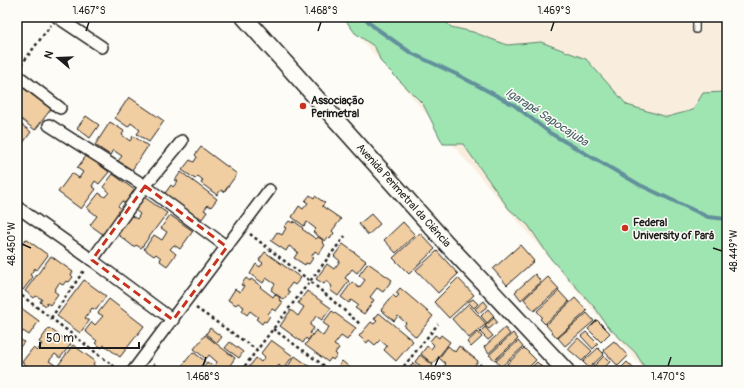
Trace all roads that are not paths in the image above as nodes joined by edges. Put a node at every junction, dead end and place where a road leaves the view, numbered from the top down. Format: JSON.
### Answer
{"nodes":[{"id":1,"x":57,"y":17,"type":"edge"},
{"id":2,"x":244,"y":17,"type":"edge"},
{"id":3,"x":696,"y":17,"type":"edge"},
{"id":4,"x":696,"y":30,"type":"dead end"},
{"id":5,"x":102,"y":47,"type":"dead end"},
{"id":6,"x":17,"y":75,"type":"edge"},
{"id":7,"x":60,"y":108,"type":"dead end"},
{"id":8,"x":48,"y":125,"type":"dead end"},
{"id":9,"x":182,"y":141,"type":"dead end"},
{"id":10,"x":145,"y":186,"type":"junction"},
{"id":11,"x":270,"y":190,"type":"dead end"},
{"id":12,"x":17,"y":207,"type":"edge"},
{"id":13,"x":227,"y":247,"type":"junction"},
{"id":14,"x":92,"y":260,"type":"junction"},
{"id":15,"x":172,"y":320,"type":"junction"},
{"id":16,"x":134,"y":371,"type":"edge"},
{"id":17,"x":566,"y":371,"type":"edge"}],
"edges":[{"from":1,"to":5,"type":"street"},
{"from":2,"to":17,"type":"main road","name":"Avenida Perimetral da Ciência"},
{"from":3,"to":4,"type":"lane"},
{"from":6,"to":7,"type":"street"},
{"from":8,"to":10,"type":"street"},
{"from":9,"to":10,"type":"street"},
{"from":10,"to":13,"type":"street"},
{"from":10,"to":14,"type":"street"},
{"from":11,"to":13,"type":"street"},
{"from":12,"to":14,"type":"street"},
{"from":13,"to":15,"type":"street"},
{"from":14,"to":15,"type":"street"},
{"from":15,"to":16,"type":"street"}]}
